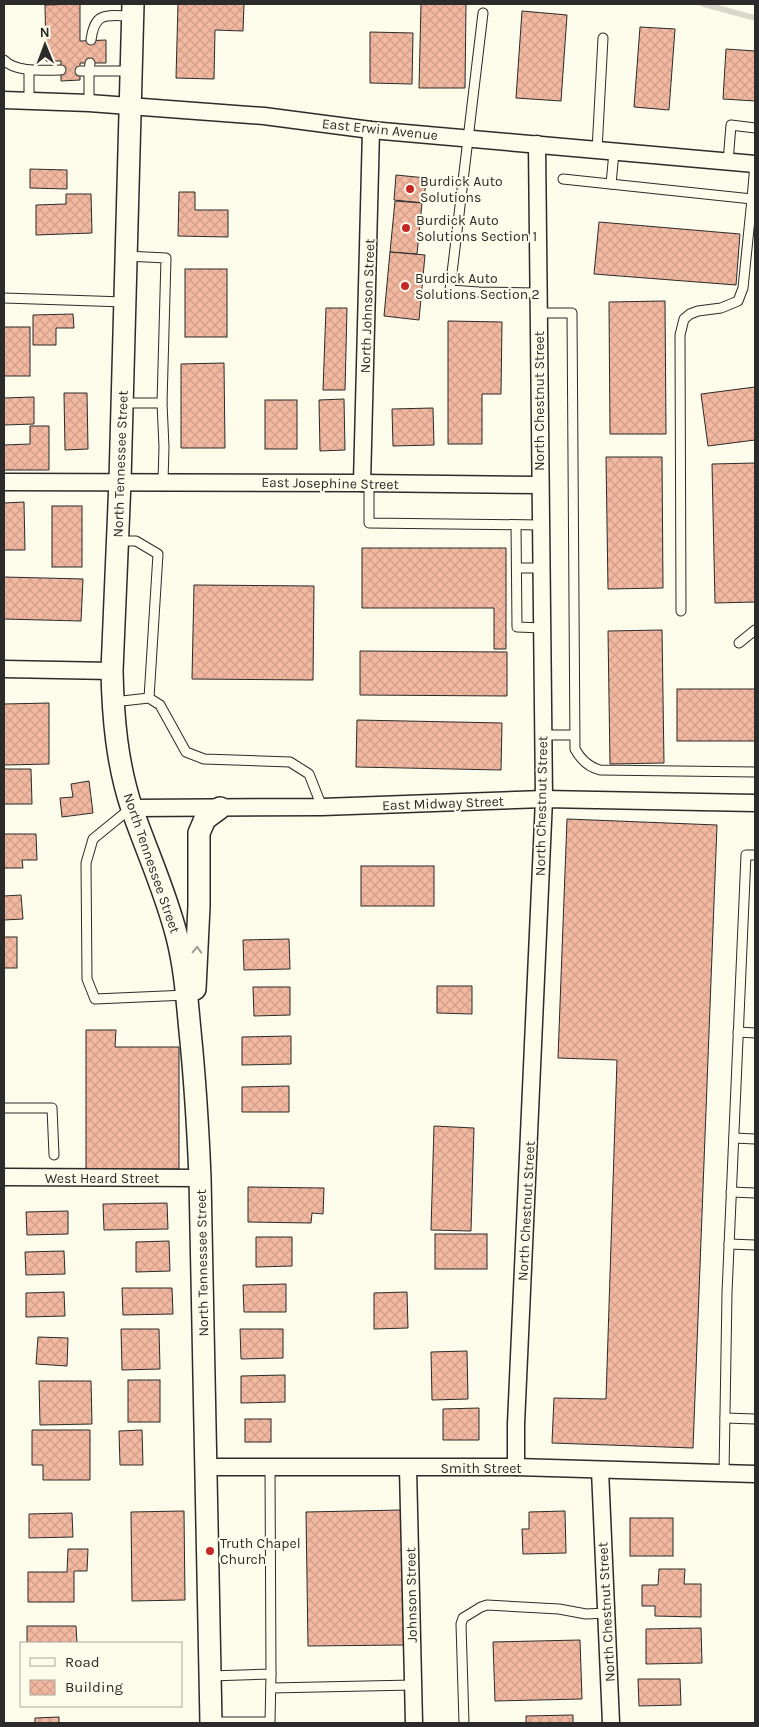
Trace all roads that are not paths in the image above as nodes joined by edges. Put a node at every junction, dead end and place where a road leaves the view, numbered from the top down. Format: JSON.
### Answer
{"nodes":[{"id":1,"x":133,"y":10,"type":"edge"},
{"id":2,"x":483,"y":13,"type":"dead end"},
{"id":3,"x":603,"y":38,"type":"dead end"},
{"id":4,"x":91,"y":40,"type":"dead end"},
{"id":5,"x":4,"y":60,"type":"edge"},
{"id":6,"x":61,"y":70,"type":"dead end"},
{"id":7,"x":29,"y":71,"type":"junction"},
{"id":8,"x":131,"y":71,"type":"junction"},
{"id":9,"x":4,"y":100,"type":"edge"},
{"id":10,"x":29,"y":100,"type":"junction"},
{"id":11,"x":89,"y":103,"type":"junction"},
{"id":12,"x":130,"y":106,"type":"junction"},
{"id":13,"x":755,"y":128,"type":"edge"},
{"id":14,"x":371,"y":130,"type":"junction"},
{"id":15,"x":469,"y":138,"type":"junction"},
{"id":16,"x":537,"y":144,"type":"junction"},
{"id":17,"x":605,"y":151,"type":"junction"},
{"id":18,"x":728,"y":162,"type":"junction"},
{"id":19,"x":755,"y":164,"type":"edge"},
{"id":20,"x":564,"y":179,"type":"dead end"},
{"id":21,"x":611,"y":184,"type":"junction"},
{"id":22,"x":754,"y":199,"type":"edge"},
{"id":23,"x":126,"y":256,"type":"junction"},
{"id":24,"x":538,"y":293,"type":"junction"},
{"id":25,"x":4,"y":298,"type":"edge"},
{"id":26,"x":124,"y":302,"type":"junction"},
{"id":27,"x":539,"y":313,"type":"junction"},
{"id":28,"x":122,"y":403,"type":"junction"},
{"id":29,"x":162,"y":403,"type":"junction"},
{"id":30,"x":120,"y":481,"type":"junction"},
{"id":31,"x":162,"y":481,"type":"junction"},
{"id":32,"x":4,"y":482,"type":"edge"},
{"id":33,"x":365,"y":483,"type":"junction"},
{"id":34,"x":540,"y":486,"type":"junction"},
{"id":35,"x":516,"y":525,"type":"junction"},
{"id":36,"x":541,"y":525,"type":"junction"},
{"id":37,"x":117,"y":541,"type":"junction"},
{"id":38,"x":517,"y":568,"type":"junction"},
{"id":39,"x":541,"y":568,"type":"junction"},
{"id":40,"x":680,"y":611,"type":"dead end"},
{"id":41,"x":542,"y":628,"type":"junction"},
{"id":42,"x":755,"y":630,"type":"edge"},
{"id":43,"x":739,"y":643,"type":"dead end"},
{"id":44,"x":4,"y":669,"type":"edge"},
{"id":45,"x":112,"y":671,"type":"junction"},
{"id":46,"x":149,"y":698,"type":"junction"},
{"id":47,"x":112,"y":702,"type":"junction"},
{"id":48,"x":542,"y":735,"type":"junction"},
{"id":49,"x":574,"y":735,"type":"junction"},
{"id":50,"x":755,"y":772,"type":"edge"},
{"id":51,"x":544,"y":800,"type":"junction"},
{"id":52,"x":755,"y":802,"type":"edge"},
{"id":53,"x":322,"y":807,"type":"junction"},
{"id":54,"x":132,"y":808,"type":"junction"},
{"id":55,"x":220,"y":808,"type":"junction"},
{"id":56,"x":755,"y":855,"type":"edge"},
{"id":57,"x":191,"y":995,"type":"junction"},
{"id":58,"x":738,"y":1032,"type":"junction"},
{"id":59,"x":755,"y":1033,"type":"edge"},
{"id":60,"x":4,"y":1108,"type":"edge"},
{"id":61,"x":734,"y":1138,"type":"junction"},
{"id":62,"x":755,"y":1138,"type":"edge"},
{"id":63,"x":54,"y":1155,"type":"dead end"},
{"id":64,"x":4,"y":1177,"type":"edge"},
{"id":65,"x":200,"y":1178,"type":"junction"},
{"id":66,"x":732,"y":1192,"type":"junction"},
{"id":67,"x":755,"y":1193,"type":"edge"},
{"id":68,"x":729,"y":1244,"type":"junction"},
{"id":69,"x":755,"y":1245,"type":"edge"},
{"id":70,"x":725,"y":1418,"type":"junction"},
{"id":71,"x":755,"y":1419,"type":"edge"},
{"id":72,"x":206,"y":1467,"type":"junction"},
{"id":73,"x":270,"y":1468,"type":"junction"},
{"id":74,"x":408,"y":1468,"type":"junction"},
{"id":75,"x":516,"y":1468,"type":"junction"},
{"id":76,"x":600,"y":1470,"type":"junction"},
{"id":77,"x":724,"y":1473,"type":"junction"},
{"id":78,"x":755,"y":1474,"type":"edge"},
{"id":79,"x":606,"y":1613,"type":"junction"},
{"id":80,"x":271,"y":1674,"type":"junction"},
{"id":81,"x":210,"y":1676,"type":"junction"},
{"id":82,"x":414,"y":1685,"type":"junction"},
{"id":83,"x":271,"y":1688,"type":"junction"},
{"id":84,"x":211,"y":1723,"type":"edge"},
{"id":85,"x":414,"y":1723,"type":"edge"},
{"id":86,"x":464,"y":1723,"type":"edge"},
{"id":87,"x":611,"y":1723,"type":"edge"}],
"edges":[{"from":1,"to":4,"type":"lane"},
{"from":1,"to":8,"type":"street","name":"North Tennessee Street"},
{"from":2,"to":15,"type":"lane"},
{"from":3,"to":17,"type":"lane"},
{"from":5,"to":7,"type":"lane"},
{"from":6,"to":7,"type":"lane"},
{"from":7,"to":10,"type":"lane"},
{"from":8,"to":11,"type":"lane"},
{"from":8,"to":12,"type":"street","name":"North Tennessee Street"},
{"from":9,"to":10,"type":"street","name":"East Erwin Avenue"},
{"from":10,"to":11,"type":"street","name":"East Erwin Avenue"},
{"from":11,"to":12,"type":"street","name":"East Erwin Avenue"},
{"from":12,"to":14,"type":"street","name":"East Erwin Avenue"},
{"from":12,"to":23,"type":"street","name":"North Tennessee Street"},
{"from":13,"to":18,"type":"lane"},
{"from":14,"to":15,"type":"street","name":"East Erwin Avenue"},
{"from":14,"to":33,"type":"street","name":"North Johnson Street"},
{"from":15,"to":16,"type":"street","name":"East Erwin Avenue"},
{"from":15,"to":24,"type":"lane"},
{"from":16,"to":17,"type":"street","name":"East Erwin Avenue"},
{"from":16,"to":24,"type":"street","name":"North Chestnut Street"},
{"from":17,"to":18,"type":"street","name":"East Erwin Avenue"},
{"from":17,"to":21,"type":"lane"},
{"from":18,"to":19,"type":"street","name":"East Erwin Avenue"},
{"from":19,"to":22,"type":"lane"},
{"from":20,"to":21,"type":"lane"},
{"from":21,"to":22,"type":"lane"},
{"from":22,"to":40,"type":"lane"},
{"from":23,"to":26,"type":"street","name":"North Tennessee Street"},
{"from":23,"to":29,"type":"lane"},
{"from":24,"to":27,"type":"street","name":"North Chestnut Street"},
{"from":25,"to":26,"type":"lane"},
{"from":26,"to":28,"type":"street","name":"North Tennessee Street"},
{"from":27,"to":34,"type":"street","name":"North Chestnut Street"},
{"from":27,"to":49,"type":"lane"},
{"from":28,"to":29,"type":"lane"},
{"from":28,"to":30,"type":"street","name":"North Tennessee Street"},
{"from":29,"to":31,"type":"lane"},
{"from":30,"to":31,"type":"street","name":"East Josephine Street"},
{"from":30,"to":32,"type":"street","name":"East Josephine Street"},
{"from":30,"to":37,"type":"street","name":"North Tennessee Street"},
{"from":31,"to":33,"type":"street","name":"East Josephine Street"},
{"from":33,"to":34,"type":"street","name":"East Josephine Street"},
{"from":33,"to":35,"type":"lane"},
{"from":34,"to":36,"type":"street","name":"North Chestnut Street"},
{"from":35,"to":36,"type":"lane"},
{"from":35,"to":38,"type":"lane"},
{"from":36,"to":39,"type":"street","name":"North Chestnut Street"},
{"from":37,"to":45,"type":"street","name":"North Tennessee Street"},
{"from":37,"to":46,"type":"lane"},
{"from":38,"to":39,"type":"lane"},
{"from":38,"to":41,"type":"lane"},
{"from":39,"to":41,"type":"street","name":"North Chestnut Street"},
{"from":41,"to":48,"type":"street","name":"North Chestnut Street"},
{"from":42,"to":43,"type":"lane"},
{"from":44,"to":45,"type":"street"},
{"from":45,"to":47,"type":"street","name":"North Tennessee Street"},
{"from":46,"to":47,"type":"lane"},
{"from":46,"to":53,"type":"lane"},
{"from":47,"to":54,"type":"street","name":"North Tennessee Street"},
{"from":48,"to":49,"type":"lane"},
{"from":48,"to":51,"type":"street","name":"North Chestnut Street"},
{"from":49,"to":50,"type":"lane"},
{"from":51,"to":52,"type":"street","name":"East Midway Street"},
{"from":51,"to":53,"type":"street","name":"East Midway Street"},
{"from":51,"to":75,"type":"street","name":"North Chestnut Street"},
{"from":53,"to":55,"type":"street","name":"East Midway Street"},
{"from":54,"to":55,"type":"street","name":"East Midway Street"},
{"from":54,"to":57,"type":"street","name":"North Tennessee Street"},
{"from":54,"to":57,"type":"lane"},
{"from":57,"to":55,"type":"street","one_way":true},
{"from":56,"to":58,"type":"lane"},
{"from":57,"to":65,"type":"street","name":"North Tennessee Street"},
{"from":58,"to":59,"type":"lane"},
{"from":58,"to":61,"type":"lane"},
{"from":60,"to":63,"type":"lane"},
{"from":61,"to":62,"type":"lane"},
{"from":61,"to":66,"type":"lane"},
{"from":64,"to":65,"type":"street","name":"West Heard Street"},
{"from":65,"to":72,"type":"street","name":"North Tennessee Street"},
{"from":66,"to":67,"type":"lane"},
{"from":66,"to":68,"type":"lane"},
{"from":68,"to":69,"type":"lane"},
{"from":68,"to":70,"type":"lane"},
{"from":70,"to":71,"type":"lane"},
{"from":70,"to":77,"type":"lane"},
{"from":72,"to":73,"type":"street","name":"Smith Street"},
{"from":72,"to":81,"type":"street","name":"North Tennessee Street"},
{"from":73,"to":74,"type":"street","name":"Smith Street"},
{"from":73,"to":80,"type":"lane"},
{"from":74,"to":75,"type":"street","name":"Smith Street"},
{"from":74,"to":82,"type":"street","name":"Johnson Street"},
{"from":75,"to":76,"type":"street","name":"Smith Street"},
{"from":76,"to":77,"type":"street","name":"Smith Street"},
{"from":76,"to":79,"type":"street","name":"North Chestnut Street"},
{"from":77,"to":78,"type":"street","name":"Smith Street"},
{"from":79,"to":86,"type":"lane"},
{"from":79,"to":87,"type":"street","name":"North Chestnut Street"},
{"from":80,"to":81,"type":"lane"},
{"from":80,"to":83,"type":"lane"},
{"from":81,"to":84,"type":"street","name":"North Tennessee Street"},
{"from":82,"to":83,"type":"lane"},
{"from":82,"to":85,"type":"street","name":"Johnson Street"},
{"from":83,"to":84,"type":"lane"}]}
